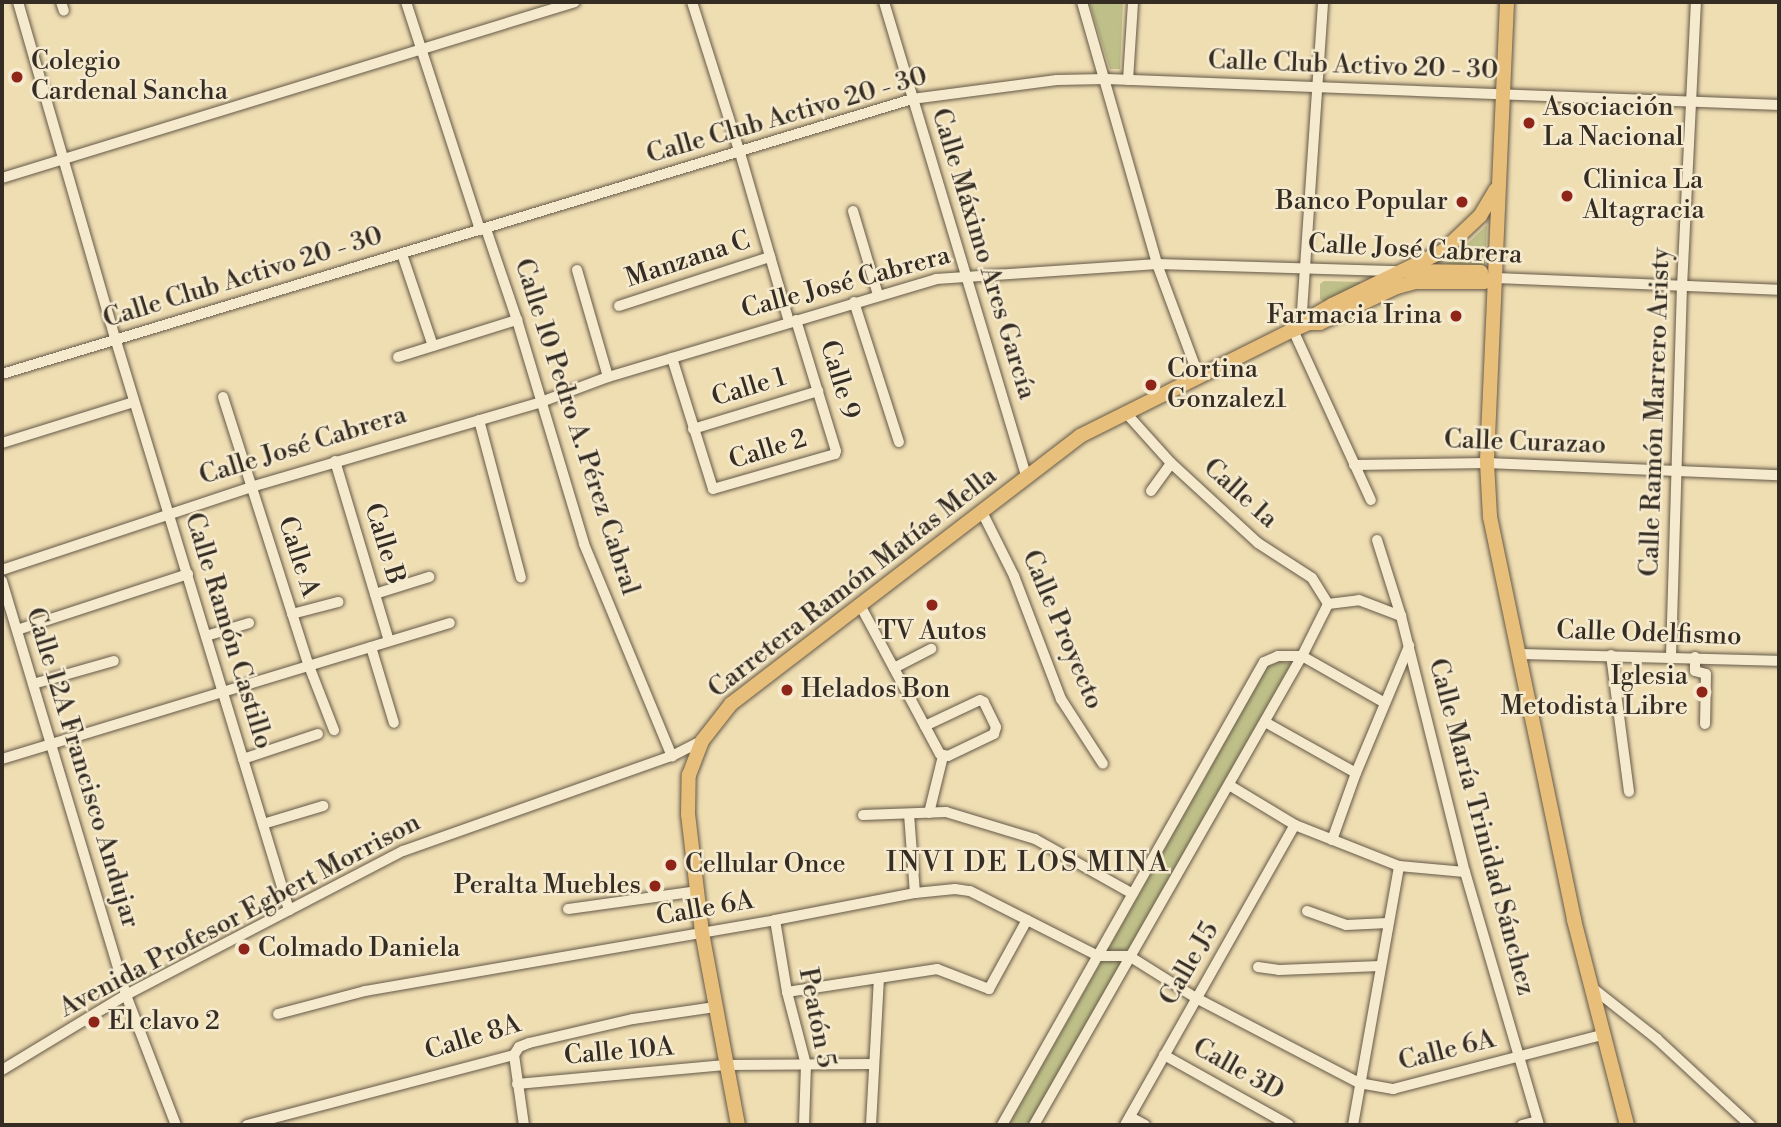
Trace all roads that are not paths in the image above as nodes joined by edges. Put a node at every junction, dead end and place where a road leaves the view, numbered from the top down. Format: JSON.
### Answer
{"nodes":[{"id":1,"x":18,"y":2,"type":"edge"},
{"id":2,"x":406,"y":2,"type":"edge"},
{"id":3,"x":575,"y":2,"type":"edge"},
{"id":4,"x":692,"y":2,"type":"edge"},
{"id":5,"x":884,"y":2,"type":"edge"},
{"id":6,"x":1082,"y":2,"type":"edge"},
{"id":7,"x":1133,"y":2,"type":"edge"},
{"id":8,"x":1323,"y":2,"type":"edge"},
{"id":9,"x":1507,"y":2,"type":"edge"},
{"id":10,"x":1696,"y":2,"type":"edge"},
{"id":11,"x":421,"y":47,"type":"junction"},
{"id":12,"x":1107,"y":79,"type":"junction"},
{"id":13,"x":1128,"y":80,"type":"junction"},
{"id":14,"x":1319,"y":88,"type":"junction"},
{"id":15,"x":1502,"y":93,"type":"junction"},
{"id":16,"x":912,"y":99,"type":"junction"},
{"id":17,"x":1691,"y":102,"type":"junction"},
{"id":18,"x":1779,"y":105,"type":"edge"},
{"id":19,"x":740,"y":153,"type":"junction"},
{"id":20,"x":64,"y":161,"type":"junction"},
{"id":21,"x":2,"y":178,"type":"edge"},
{"id":22,"x":1498,"y":184,"type":"junction"},
{"id":23,"x":853,"y":211,"type":"dead end"},
{"id":24,"x":483,"y":229,"type":"junction"},
{"id":25,"x":402,"y":254,"type":"junction"},
{"id":26,"x":770,"y":257,"type":"junction"},
{"id":27,"x":1157,"y":264,"type":"junction"},
{"id":28,"x":1304,"y":269,"type":"junction"},
{"id":29,"x":577,"y":270,"type":"dead end"},
{"id":30,"x":1402,"y":271,"type":"junction"},
{"id":31,"x":966,"y":275,"type":"junction"},
{"id":32,"x":1495,"y":278,"type":"junction"},
{"id":33,"x":1682,"y":287,"type":"junction"},
{"id":34,"x":1779,"y":290,"type":"edge"},
{"id":35,"x":878,"y":295,"type":"junction"},
{"id":36,"x":854,"y":302,"type":"junction"},
{"id":37,"x":619,"y":306,"type":"dead end"},
{"id":38,"x":517,"y":320,"type":"junction"},
{"id":39,"x":793,"y":321,"type":"junction"},
{"id":40,"x":1301,"y":326,"type":"junction"},
{"id":41,"x":116,"y":341,"type":"junction"},
{"id":42,"x":433,"y":346,"type":"junction"},
{"id":43,"x":398,"y":357,"type":"dead end"},
{"id":44,"x":672,"y":358,"type":"junction"},
{"id":45,"x":2,"y":374,"type":"edge"},
{"id":46,"x":608,"y":377,"type":"junction"},
{"id":47,"x":1199,"y":377,"type":"junction"},
{"id":48,"x":818,"y":391,"type":"junction"},
{"id":49,"x":223,"y":397,"type":"dead end"},
{"id":50,"x":134,"y":402,"type":"junction"},
{"id":51,"x":541,"y":402,"type":"junction"},
{"id":52,"x":1126,"y":413,"type":"junction"},
{"id":53,"x":479,"y":420,"type":"junction"},
{"id":54,"x":693,"y":429,"type":"junction"},
{"id":55,"x":899,"y":442,"type":"dead end"},
{"id":56,"x":2,"y":443,"type":"edge"},
{"id":57,"x":836,"y":453,"type":"joint"},
{"id":58,"x":335,"y":461,"type":"junction"},
{"id":59,"x":1171,"y":463,"type":"junction"},
{"id":60,"x":1487,"y":463,"type":"junction"},
{"id":61,"x":1354,"y":465,"type":"junction"},
{"id":62,"x":1676,"y":471,"type":"junction"},
{"id":63,"x":1779,"y":475,"type":"edge"},
{"id":64,"x":1027,"y":478,"type":"junction"},
{"id":65,"x":251,"y":487,"type":"junction"},
{"id":66,"x":1151,"y":491,"type":"dead end"},
{"id":67,"x":1371,"y":500,"type":"dead end"},
{"id":68,"x":982,"y":512,"type":"junction"},
{"id":69,"x":168,"y":513,"type":"junction"},
{"id":70,"x":1377,"y":540,"type":"dead end"},
{"id":71,"x":2,"y":570,"type":"edge"},
{"id":72,"x":188,"y":574,"type":"junction"},
{"id":73,"x":429,"y":577,"type":"dead end"},
{"id":74,"x":521,"y":578,"type":"dead end"},
{"id":75,"x":2,"y":581,"type":"edge"},
{"id":76,"x":375,"y":594,"type":"junction"},
{"id":77,"x":338,"y":602,"type":"dead end"},
{"id":78,"x":1328,"y":604,"type":"junction"},
{"id":79,"x":860,"y":605,"type":"junction"},
{"id":80,"x":292,"y":614,"type":"junction"},
{"id":81,"x":1401,"y":616,"type":"junction"},
{"id":82,"x":249,"y":623,"type":"dead end"},
{"id":83,"x":450,"y":623,"type":"dead end"},
{"id":84,"x":17,"y":630,"type":"junction"},
{"id":85,"x":206,"y":636,"type":"junction"},
{"id":86,"x":389,"y":641,"type":"junction"},
{"id":87,"x":1409,"y":646,"type":"junction"},
{"id":88,"x":371,"y":647,"type":"junction"},
{"id":89,"x":931,"y":649,"type":"dead end"},
{"id":90,"x":1517,"y":654,"type":"junction"},
{"id":91,"x":1611,"y":654,"type":"junction"},
{"id":92,"x":1302,"y":656,"type":"junction"},
{"id":93,"x":1671,"y":656,"type":"junction"},
{"id":94,"x":1695,"y":657,"type":"junction"},
{"id":95,"x":114,"y":661,"type":"dead end"},
{"id":96,"x":1779,"y":661,"type":"edge"},
{"id":97,"x":309,"y":666,"type":"junction"},
{"id":98,"x":894,"y":668,"type":"junction"},
{"id":99,"x":33,"y":684,"type":"junction"},
{"id":100,"x":223,"y":692,"type":"junction"},
{"id":101,"x":1385,"y":703,"type":"junction"},
{"id":102,"x":1265,"y":722,"type":"junction"},
{"id":103,"x":394,"y":723,"type":"dead end"},
{"id":104,"x":1705,"y":724,"type":"dead end"},
{"id":105,"x":925,"y":726,"type":"junction"},
{"id":106,"x":334,"y":730,"type":"dead end"},
{"id":107,"x":318,"y":734,"type":"dead end"},
{"id":108,"x":702,"y":741,"type":"junction"},
{"id":109,"x":50,"y":744,"type":"junction"},
{"id":110,"x":672,"y":756,"type":"junction"},
{"id":111,"x":943,"y":756,"type":"junction"},
{"id":112,"x":2,"y":759,"type":"edge"},
{"id":113,"x":243,"y":759,"type":"junction"},
{"id":114,"x":1103,"y":764,"type":"dead end"},
{"id":115,"x":1356,"y":772,"type":"junction"},
{"id":116,"x":1229,"y":785,"type":"junction"},
{"id":117,"x":1629,"y":792,"type":"dead end"},
{"id":118,"x":323,"y":806,"type":"dead end"},
{"id":119,"x":929,"y":813,"type":"junction"},
{"id":120,"x":909,"y":814,"type":"junction"},
{"id":121,"x":863,"y":815,"type":"dead end"},
{"id":122,"x":263,"y":824,"type":"junction"},
{"id":123,"x":1296,"y":825,"type":"junction"},
{"id":124,"x":1332,"y":840,"type":"junction"},
{"id":125,"x":1399,"y":866,"type":"junction"},
{"id":126,"x":1465,"y":872,"type":"junction"},
{"id":127,"x":697,"y":891,"type":"junction"},
{"id":128,"x":915,"y":893,"type":"junction"},
{"id":129,"x":1133,"y":894,"type":"junction"},
{"id":130,"x":568,"y":909,"type":"dead end"},
{"id":131,"x":289,"y":910,"type":"junction"},
{"id":132,"x":1307,"y":911,"type":"dead end"},
{"id":133,"x":775,"y":920,"type":"junction"},
{"id":134,"x":1027,"y":920,"type":"junction"},
{"id":135,"x":1388,"y":923,"type":"junction"},
{"id":136,"x":702,"y":933,"type":"junction"},
{"id":137,"x":1098,"y":956,"type":"junction"},
{"id":138,"x":1129,"y":956,"type":"junction"},
{"id":139,"x":1380,"y":966,"type":"junction"},
{"id":140,"x":1258,"y":967,"type":"dead end"},
{"id":141,"x":879,"y":978,"type":"junction"},
{"id":142,"x":1590,"y":986,"type":"junction"},
{"id":143,"x":787,"y":992,"type":"junction"},
{"id":144,"x":126,"y":995,"type":"junction"},
{"id":145,"x":1196,"y":999,"type":"junction"},
{"id":146,"x":715,"y":1007,"type":"junction"},
{"id":147,"x":278,"y":1014,"type":"dead end"},
{"id":148,"x":1602,"y":1035,"type":"junction"},
{"id":149,"x":514,"y":1055,"type":"junction"},
{"id":150,"x":1164,"y":1055,"type":"junction"},
{"id":151,"x":1520,"y":1056,"type":"junction"},
{"id":152,"x":874,"y":1064,"type":"junction"},
{"id":153,"x":725,"y":1065,"type":"junction"},
{"id":154,"x":806,"y":1065,"type":"junction"},
{"id":155,"x":2,"y":1070,"type":"edge"},
{"id":156,"x":1359,"y":1083,"type":"junction"},
{"id":157,"x":517,"y":1084,"type":"junction"},
{"id":158,"x":1127,"y":1121,"type":"edge"},
{"id":159,"x":1539,"y":1123,"type":"edge"},
{"id":160,"x":176,"y":1125,"type":"edge"},
{"id":161,"x":247,"y":1125,"type":"edge"},
{"id":162,"x":524,"y":1125,"type":"edge"},
{"id":163,"x":738,"y":1125,"type":"edge"},
{"id":164,"x":804,"y":1125,"type":"edge"},
{"id":165,"x":871,"y":1125,"type":"edge"},
{"id":166,"x":1002,"y":1125,"type":"edge"},
{"id":167,"x":1034,"y":1125,"type":"edge"},
{"id":168,"x":1145,"y":1125,"type":"edge"},
{"id":169,"x":1289,"y":1125,"type":"edge"},
{"id":170,"x":1353,"y":1125,"type":"edge"},
{"id":171,"x":1522,"y":1125,"type":"edge"},
{"id":172,"x":1627,"y":1125,"type":"edge"},
{"id":173,"x":1750,"y":1125,"type":"edge"}],
"edges":[{"from":1,"to":20,"type":"street","name":"Calle Ramón Castillo"},
{"from":2,"to":11,"type":"street","name":"Calle 10 Pedro A. Pérez Cabral"},
{"from":3,"to":11,"type":"street"},
{"from":4,"to":19,"type":"street","name":"Calle 9"},
{"from":5,"to":16,"type":"street","name":"Calle Máximo Ares García"},
{"from":6,"to":12,"type":"street"},
{"from":7,"to":13,"type":"street"},
{"from":8,"to":14,"type":"street"},
{"from":9,"to":15,"type":"main road"},
{"from":10,"to":17,"type":"street","name":"Calle Ramón Marrero Aristy"},
{"from":11,"to":20,"type":"street"},
{"from":11,"to":24,"type":"street","name":"Calle 10 Pedro A. Pérez Cabral"},
{"from":12,"to":13,"type":"street","name":"Calle Club Activo 20 - 30"},
{"from":12,"to":16,"type":"street","name":"Calle Club Activo 20 - 30"},
{"from":12,"to":27,"type":"street"},
{"from":13,"to":14,"type":"street","name":"Calle Club Activo 20 - 30"},
{"from":14,"to":15,"type":"street","name":"Calle Club Activo 20 - 30"},
{"from":14,"to":28,"type":"street"},
{"from":15,"to":17,"type":"street","name":"Calle Club Activo 20 - 30"},
{"from":15,"to":22,"type":"main road"},
{"from":16,"to":19,"type":"street","name":"Calle Club Activo 20 - 30"},
{"from":16,"to":31,"type":"street","name":"Calle Máximo Ares García"},
{"from":17,"to":18,"type":"street","name":"Calle Club Activo 20 - 30"},
{"from":17,"to":33,"type":"street","name":"Calle Ramón Marrero Aristy"},
{"from":19,"to":24,"type":"street","name":"Calle Club Activo 20 - 30"},
{"from":19,"to":26,"type":"street","name":"Calle 9"},
{"from":20,"to":21,"type":"street"},
{"from":20,"to":41,"type":"street","name":"Calle Ramón Castillo"},
{"from":22,"to":30,"type":"main road","name":"Carretera Ramón Matías Mella"},
{"from":22,"to":32,"type":"main road"},
{"from":23,"to":35,"type":"street"},
{"from":24,"to":25,"type":"street","name":"Calle Club Activo 20 - 30"},
{"from":24,"to":38,"type":"street","name":"Calle 10 Pedro A. Pérez Cabral"},
{"from":25,"to":41,"type":"street","name":"Calle Club Activo 20 - 30"},
{"from":25,"to":42,"type":"street"},
{"from":26,"to":37,"type":"street","name":"Manzana C"},
{"from":26,"to":39,"type":"street","name":"Calle 9"},
{"from":27,"to":28,"type":"street","name":"Calle José Cabrera"},
{"from":27,"to":31,"type":"street","name":"Calle José Cabrera"},
{"from":27,"to":47,"type":"street"},
{"from":28,"to":30,"type":"street","name":"Calle José Cabrera"},
{"from":28,"to":40,"type":"street"},
{"from":29,"to":46,"type":"street"},
{"from":30,"to":32,"type":"main road","name":"Calle José Cabrera"},
{"from":30,"to":40,"type":"main road","name":"Carretera Ramón Matías Mella"},
{"from":31,"to":35,"type":"street","name":"Calle José Cabrera"},
{"from":31,"to":64,"type":"street","name":"Calle Máximo Ares García"},
{"from":32,"to":33,"type":"street","name":"Calle José Cabrera"},
{"from":32,"to":40,"type":"main road","name":"Carretera Ramón Matías Mella"},
{"from":32,"to":60,"type":"main road"},
{"from":33,"to":34,"type":"street","name":"Calle José Cabrera"},
{"from":33,"to":62,"type":"street","name":"Calle Ramón Marrero Aristy"},
{"from":35,"to":36,"type":"street","name":"Calle José Cabrera"},
{"from":36,"to":39,"type":"street","name":"Calle José Cabrera"},
{"from":36,"to":55,"type":"street"},
{"from":38,"to":42,"type":"street"},
{"from":38,"to":51,"type":"street","name":"Calle 10 Pedro A. Pérez Cabral"},
{"from":39,"to":44,"type":"street","name":"Calle José Cabrera"},
{"from":39,"to":48,"type":"street","name":"Calle 9"},
{"from":40,"to":47,"type":"main road","name":"Carretera Ramón Matías Mella"},
{"from":40,"to":61,"type":"street"},
{"from":41,"to":45,"type":"street","name":"Calle Club Activo 20 - 30"},
{"from":41,"to":50,"type":"street","name":"Calle Ramón Castillo"},
{"from":42,"to":43,"type":"street"},
{"from":44,"to":46,"type":"street","name":"Calle José Cabrera"},
{"from":44,"to":54,"type":"street"},
{"from":46,"to":51,"type":"street","name":"Calle José Cabrera"},
{"from":47,"to":52,"type":"main road","name":"Carretera Ramón Matías Mella"},
{"from":48,"to":54,"type":"street","name":"Calle 1"},
{"from":48,"to":57,"type":"street","name":"Calle 9"},
{"from":49,"to":65,"type":"street","name":"Calle A"},
{"from":50,"to":56,"type":"street"},
{"from":50,"to":69,"type":"street","name":"Calle Ramón Castillo"},
{"from":51,"to":53,"type":"street","name":"Calle José Cabrera"},
{"from":51,"to":110,"type":"street","name":"Calle 10 Pedro A. Pérez Cabral"},
{"from":52,"to":59,"type":"street","name":"Calle 1a"},
{"from":52,"to":64,"type":"main road","name":"Carretera Ramón Matías Mella"},
{"from":53,"to":58,"type":"street","name":"Calle José Cabrera"},
{"from":53,"to":74,"type":"street"},
{"from":54,"to":57,"type":"street","name":"Calle 2"},
{"from":58,"to":65,"type":"street","name":"Calle José Cabrera"},
{"from":58,"to":76,"type":"street","name":"Calle B"},
{"from":59,"to":66,"type":"street"},
{"from":59,"to":78,"type":"street","name":"Calle 1a"},
{"from":60,"to":61,"type":"street","name":"Calle Curazao"},
{"from":60,"to":62,"type":"street","name":"Calle Curazao"},
{"from":60,"to":90,"type":"main road"},
{"from":61,"to":67,"type":"street"},
{"from":62,"to":63,"type":"street","name":"Calle Curazao"},
{"from":62,"to":93,"type":"street","name":"Calle Ramón Marrero Aristy"},
{"from":64,"to":68,"type":"main road","name":"Carretera Ramón Matías Mella"},
{"from":65,"to":69,"type":"street","name":"Calle José Cabrera"},
{"from":65,"to":80,"type":"street","name":"Calle A"},
{"from":68,"to":79,"type":"main road","name":"Carretera Ramón Matías Mella"},
{"from":68,"to":114,"type":"street","name":"Calle Proyecto"},
{"from":69,"to":71,"type":"street","name":"Calle José Cabrera"},
{"from":69,"to":72,"type":"street","name":"Calle Ramón Castillo"},
{"from":70,"to":81,"type":"street","name":"Calle María Trinidad Sánchez"},
{"from":72,"to":84,"type":"street"},
{"from":72,"to":85,"type":"street","name":"Calle Ramón Castillo"},
{"from":73,"to":76,"type":"street"},
{"from":75,"to":84,"type":"street","name":"Calle 12A Francisco Andujar"},
{"from":76,"to":86,"type":"street","name":"Calle B"},
{"from":77,"to":80,"type":"street"},
{"from":78,"to":81,"type":"street"},
{"from":78,"to":92,"type":"street"},
{"from":79,"to":98,"type":"street"},
{"from":79,"to":108,"type":"main road","name":"Carretera Ramón Matías Mella"},
{"from":80,"to":97,"type":"street","name":"Calle A"},
{"from":81,"to":87,"type":"street","name":"Calle María Trinidad Sánchez"},
{"from":82,"to":85,"type":"street"},
{"from":83,"to":86,"type":"street"},
{"from":84,"to":99,"type":"street","name":"Calle 12A Francisco Andujar"},
{"from":85,"to":100,"type":"street","name":"Calle Ramón Castillo"},
{"from":86,"to":88,"type":"street"},
{"from":87,"to":101,"type":"street"},
{"from":87,"to":126,"type":"street","name":"Calle María Trinidad Sánchez"},
{"from":88,"to":97,"type":"street"},
{"from":88,"to":103,"type":"street"},
{"from":89,"to":98,"type":"street"},
{"from":90,"to":91,"type":"street","name":"Calle Odelfismo"},
{"from":90,"to":142,"type":"main road"},
{"from":91,"to":93,"type":"street","name":"Calle Odelfismo"},
{"from":91,"to":117,"type":"street"},
{"from":92,"to":101,"type":"street"},
{"from":92,"to":102,"type":"street"},
{"from":92,"to":129,"type":"street"},
{"from":93,"to":94,"type":"street","name":"Calle Odelfismo"},
{"from":94,"to":96,"type":"street","name":"Calle Odelfismo"},
{"from":94,"to":104,"type":"street"},
{"from":95,"to":99,"type":"street"},
{"from":97,"to":100,"type":"street"},
{"from":97,"to":106,"type":"street","name":"Calle A"},
{"from":98,"to":105,"type":"street"},
{"from":99,"to":109,"type":"street","name":"Calle 12A Francisco Andujar"},
{"from":100,"to":109,"type":"street"},
{"from":100,"to":113,"type":"street","name":"Calle Ramón Castillo"},
{"from":101,"to":115,"type":"street"},
{"from":102,"to":115,"type":"street"},
{"from":102,"to":116,"type":"street"},
{"from":105,"to":111,"type":"street"},
{"from":105,"to":111,"type":"street"},
{"from":107,"to":113,"type":"street"},
{"from":108,"to":110,"type":"street","name":"Avenida Profesor Egbert Morrison"},
{"from":108,"to":127,"type":"main road","name":"Carretera Ramón Matías Mella"},
{"from":109,"to":112,"type":"street"},
{"from":109,"to":144,"type":"street","name":"Calle 12A Francisco Andujar"},
{"from":110,"to":131,"type":"street","name":"Avenida Profesor Egbert Morrison"},
{"from":111,"to":119,"type":"street"},
{"from":113,"to":122,"type":"street","name":"Calle Ramón Castillo"},
{"from":115,"to":124,"type":"street"},
{"from":116,"to":123,"type":"street"},
{"from":116,"to":138,"type":"street"},
{"from":118,"to":122,"type":"street"},
{"from":119,"to":120,"type":"street"},
{"from":119,"to":129,"type":"street"},
{"from":120,"to":121,"type":"street"},
{"from":120,"to":128,"type":"street"},
{"from":122,"to":131,"type":"street","name":"Calle Ramón Castillo"},
{"from":123,"to":124,"type":"street"},
{"from":123,"to":145,"type":"street","name":"Calle J5"},
{"from":124,"to":125,"type":"street"},
{"from":125,"to":126,"type":"street"},
{"from":125,"to":135,"type":"street"},
{"from":126,"to":151,"type":"street","name":"Calle María Trinidad Sánchez"},
{"from":127,"to":130,"type":"street"},
{"from":127,"to":136,"type":"main road","name":"Carretera Ramón Matías Mella"},
{"from":128,"to":133,"type":"street","name":"Calle 6A"},
{"from":128,"to":134,"type":"street","name":"Calle 6A"},
{"from":129,"to":137,"type":"street"},
{"from":131,"to":144,"type":"street","name":"Avenida Profesor Egbert Morrison"},
{"from":132,"to":135,"type":"street"},
{"from":133,"to":136,"type":"street","name":"Calle 6A"},
{"from":133,"to":143,"type":"street","name":"Peatón 5"},
{"from":134,"to":137,"type":"street","name":"Calle 6A"},
{"from":134,"to":141,"type":"street"},
{"from":135,"to":139,"type":"street"},
{"from":136,"to":146,"type":"main road","name":"Carretera Ramón Matías Mella"},
{"from":136,"to":147,"type":"street","name":"Calle 6A"},
{"from":137,"to":138,"type":"street","name":"Calle 6A"},
{"from":137,"to":166,"type":"street"},
{"from":138,"to":145,"type":"street","name":"Calle 6A"},
{"from":138,"to":167,"type":"street"},
{"from":139,"to":140,"type":"street"},
{"from":139,"to":156,"type":"street"},
{"from":141,"to":143,"type":"street"},
{"from":141,"to":152,"type":"street"},
{"from":142,"to":148,"type":"main road"},
{"from":142,"to":173,"type":"street"},
{"from":143,"to":154,"type":"street","name":"Peatón 5"},
{"from":144,"to":155,"type":"street","name":"Avenida Profesor Egbert Morrison"},
{"from":144,"to":160,"type":"street","name":"Calle 12A Francisco Andujar"},
{"from":145,"to":150,"type":"street","name":"Calle J5"},
{"from":145,"to":156,"type":"street","name":"Calle 6A"},
{"from":146,"to":149,"type":"street","name":"Calle 8A"},
{"from":146,"to":153,"type":"main road","name":"Carretera Ramón Matías Mella"},
{"from":148,"to":151,"type":"street","name":"Calle 6A"},
{"from":148,"to":172,"type":"main road"},
{"from":149,"to":157,"type":"street"},
{"from":149,"to":161,"type":"street","name":"Calle 8A"},
{"from":150,"to":158,"type":"street","name":"Calle J5"},
{"from":150,"to":169,"type":"street","name":"Calle 3D"},
{"from":151,"to":156,"type":"street","name":"Calle 6A"},
{"from":151,"to":159,"type":"street","name":"Calle María Trinidad Sánchez"},
{"from":152,"to":154,"type":"street","name":"Calle 10A"},
{"from":152,"to":165,"type":"street"},
{"from":153,"to":154,"type":"street","name":"Calle 10A"},
{"from":153,"to":157,"type":"street","name":"Calle 10A"},
{"from":153,"to":163,"type":"main road","name":"Carretera Ramón Matías Mella"},
{"from":154,"to":164,"type":"street","name":"Peatón 5"},
{"from":156,"to":170,"type":"street"},
{"from":157,"to":162,"type":"street"},
{"from":158,"to":168,"type":"street"},
{"from":159,"to":171,"type":"street"}]}
